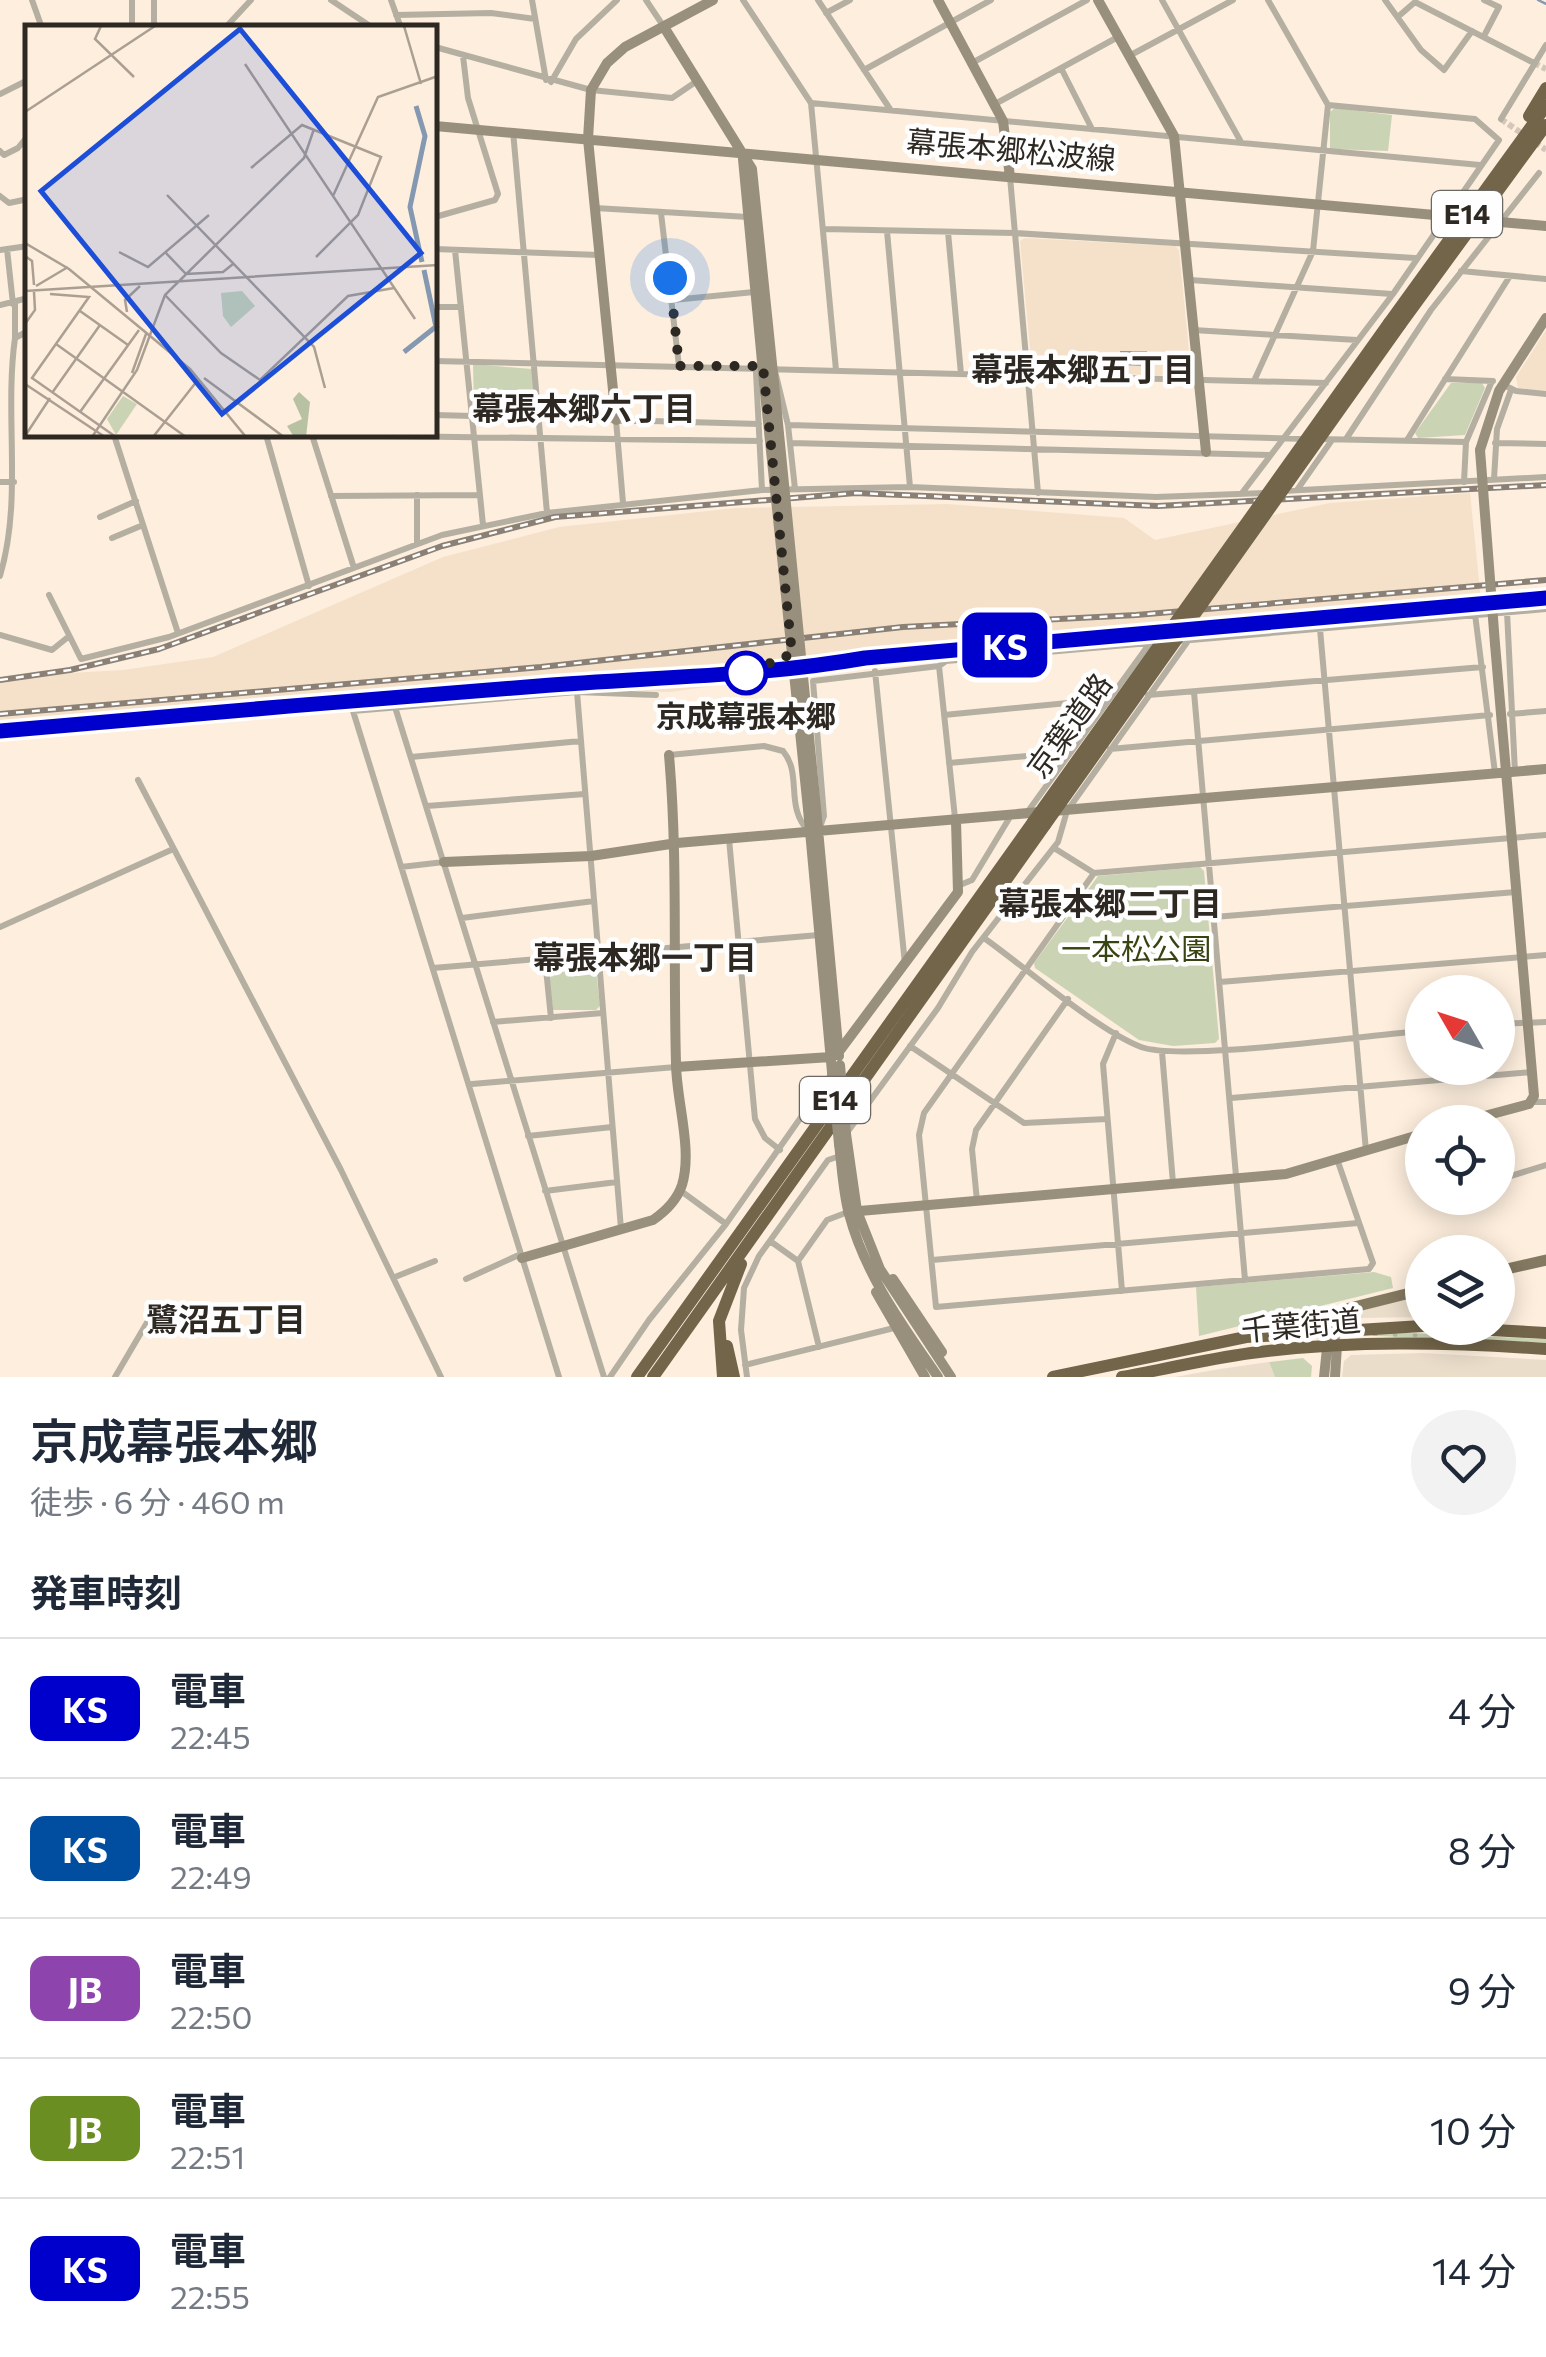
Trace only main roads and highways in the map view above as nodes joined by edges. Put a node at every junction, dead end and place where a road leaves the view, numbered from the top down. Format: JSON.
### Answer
{"nodes":[{"id":1,"x":1546,"y":88,"type":"edge"},
{"id":2,"x":1546,"y":106,"type":"edge"},
{"id":3,"x":1546,"y":128,"type":"edge"},
{"id":4,"x":1489,"y":183,"type":"junction"},
{"id":5,"x":1394,"y":324,"type":"junction"},
{"id":6,"x":1034,"y":820,"type":"junction"},
{"id":7,"x":765,"y":1218,"type":"junction"},
{"id":8,"x":1546,"y":1260,"type":"edge"},
{"id":9,"x":1515,"y":1268,"type":"edge"},
{"id":10,"x":730,"y":1284,"type":"junction"},
{"id":11,"x":1405,"y":1294,"type":"edge"},
{"id":12,"x":678,"y":1320,"type":"junction"},
{"id":13,"x":1405,"y":1326,"type":"edge"},
{"id":14,"x":1331,"y":1328,"type":"junction"},
{"id":15,"x":1515,"y":1331,"type":"edge"},
{"id":16,"x":1546,"y":1333,"type":"edge"},
{"id":17,"x":1546,"y":1349,"type":"edge"},
{"id":18,"x":628,"y":1377,"type":"edge"},
{"id":19,"x":637,"y":1377,"type":"edge"},
{"id":20,"x":653,"y":1377,"type":"edge"},
{"id":21,"x":723,"y":1377,"type":"edge"},
{"id":22,"x":734,"y":1377,"type":"edge"},
{"id":23,"x":1053,"y":1377,"type":"edge"},
{"id":24,"x":1122,"y":1377,"type":"edge"}],
"edges":[{"from":1,"to":4,"type":"highway"},
{"from":2,"to":4,"type":"highway","name":"京葉道路","number":"E14"},
{"from":3,"to":5,"type":"highway","name":"京葉道路","number":"E14"},
{"from":4,"to":5,"type":"highway","name":"京葉道路","number":"E14"},
{"from":5,"to":6,"type":"highway","name":"京葉道路","number":"E14","bridge":true},
{"from":6,"to":7,"type":"highway","name":"京葉道路","number":"E14"},
{"from":6,"to":12,"type":"highway","name":"京葉道路","number":"E14"},
{"from":7,"to":10,"type":"highway"},
{"from":7,"to":20,"type":"highway","name":"京葉道路","number":"E14"},
{"from":8,"to":9,"type":"main road"},
{"from":10,"to":21,"type":"highway"},
{"from":10,"to":22,"type":"highway"},
{"from":11,"to":14,"type":"main road"},
{"from":12,"to":18,"type":"highway"},
{"from":12,"to":19,"type":"highway","name":"京葉道路","number":"E14"},
{"from":13,"to":14,"type":"highway","name":"千葉街道"},
{"from":14,"to":23,"type":"highway","name":"千葉街道"},
{"from":15,"to":16,"type":"highway"},
{"from":17,"to":24,"type":"highway","name":"千葉街道"}]}
